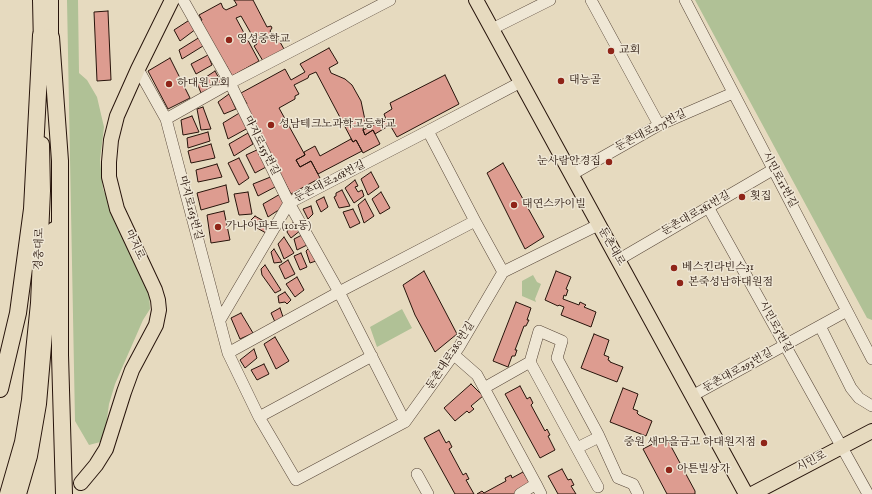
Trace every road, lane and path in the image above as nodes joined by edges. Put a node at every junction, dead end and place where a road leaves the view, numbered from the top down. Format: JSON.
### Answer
{"nodes":[{"id":1,"x":40,"y":0,"type":"edge"},
{"id":2,"x":51,"y":0,"type":"edge"},
{"id":3,"x":172,"y":0,"type":"edge"},
{"id":4,"x":183,"y":0,"type":"edge"},
{"id":5,"x":390,"y":0,"type":"edge"},
{"id":6,"x":476,"y":0,"type":"edge"},
{"id":7,"x":550,"y":0,"type":"edge"},
{"id":8,"x":591,"y":0,"type":"edge"},
{"id":9,"x":685,"y":0,"type":"edge"},
{"id":10,"x":492,"y":29,"type":"junction"},
{"id":11,"x":46,"y":36,"type":"junction"},
{"id":12,"x":138,"y":69,"type":"junction"},
{"id":13,"x":521,"y":82,"type":"junction"},
{"id":14,"x":230,"y":83,"type":"junction"},
{"id":15,"x":733,"y":93,"type":"junction"},
{"id":16,"x":166,"y":119,"type":"junction"},
{"id":17,"x":659,"y":125,"type":"junction"},
{"id":18,"x":428,"y":131,"type":"junction"},
{"id":19,"x":774,"y":169,"type":"junction"},
{"id":20,"x":571,"y":174,"type":"junction"},
{"id":21,"x":289,"y":203,"type":"junction"},
{"id":22,"x":708,"y":207,"type":"junction"},
{"id":23,"x":475,"y":221,"type":"junction"},
{"id":24,"x":598,"y":225,"type":"junction"},
{"id":25,"x":618,"y":260,"type":"junction"},
{"id":26,"x":503,"y":272,"type":"junction"},
{"id":27,"x":339,"y":292,"type":"junction"},
{"id":28,"x":847,"y":311,"type":"junction"},
{"id":29,"x":220,"y":320,"type":"junction"},
{"id":30,"x":820,"y":326,"type":"junction"},
{"id":31,"x":785,"y":345,"type":"junction"},
{"id":32,"x":228,"y":353,"type":"junction"},
{"id":33,"x":454,"y":354,"type":"junction"},
{"id":34,"x":372,"y":356,"type":"junction"},
{"id":35,"x":872,"y":359,"type":"edge"},
{"id":36,"x":530,"y":362,"type":"junction"},
{"id":37,"x":484,"y":388,"type":"junction"},
{"id":38,"x":0,"y":389,"type":"edge"},
{"id":39,"x":692,"y":396,"type":"junction"},
{"id":40,"x":872,"y":406,"type":"edge"},
{"id":41,"x":259,"y":417,"type":"junction"},
{"id":42,"x":406,"y":422,"type":"junction"},
{"id":43,"x":872,"y":431,"type":"edge"},
{"id":44,"x":599,"y":437,"type":"junction"},
{"id":45,"x":842,"y":446,"type":"junction"},
{"id":46,"x":577,"y":448,"type":"junction"},
{"id":47,"x":417,"y":474,"type":"dead end"},
{"id":48,"x":296,"y":480,"type":"joint"},
{"id":49,"x":80,"y":483,"type":"dead end"},
{"id":50,"x":598,"y":487,"type":"dead end"},
{"id":51,"x":538,"y":489,"type":"edge"},
{"id":52,"x":11,"y":493,"type":"edge"},
{"id":53,"x":64,"y":494,"type":"edge"},
{"id":54,"x":428,"y":494,"type":"edge"},
{"id":55,"x":520,"y":494,"type":"edge"},
{"id":56,"x":638,"y":494,"type":"edge"},
{"id":57,"x":746,"y":494,"type":"edge"},
{"id":58,"x":752,"y":494,"type":"edge"},
{"id":59,"x":868,"y":494,"type":"edge"}],
"edges":[{"from":1,"to":11,"type":"main road","name":"경충대로"},
{"from":2,"to":11,"type":"main road","name":"경충대로"},
{"from":3,"to":12,"type":"main road","name":"마지로"},
{"from":4,"to":14,"type":"street","name":"마지로155번길"},
{"from":5,"to":14,"type":"street"},
{"from":6,"to":10,"type":"main road","name":"둔촌대로"},
{"from":7,"to":10,"type":"street"},
{"from":8,"to":17,"type":"street"},
{"from":9,"to":15,"type":"street","name":"시민로11번길"},
{"from":10,"to":13,"type":"main road","name":"둔촌대로"},
{"from":11,"to":38,"type":"highway"},
{"from":11,"to":52,"type":"main road","name":"경충대로"},
{"from":11,"to":53,"type":"highway"},
{"from":12,"to":16,"type":"street","name":"마지로163번길"},
{"from":12,"to":49,"type":"main road","name":"마지로"},
{"from":13,"to":18,"type":"street","name":"둔촌대로268번길"},
{"from":13,"to":20,"type":"main road","name":"둔촌대로"},
{"from":14,"to":16,"type":"street"},
{"from":14,"to":21,"type":"street","name":"마지로155번길"},
{"from":15,"to":17,"type":"street","name":"둔촌대로275번길"},
{"from":15,"to":19,"type":"street","name":"시민로11번길"},
{"from":16,"to":29,"type":"street","name":"마지로163번길"},
{"from":17,"to":20,"type":"street","name":"둔촌대로275번길"},
{"from":18,"to":21,"type":"street","name":"둔촌대로268번길"},
{"from":18,"to":23,"type":"street"},
{"from":19,"to":22,"type":"street","name":"둔촌대로281번길"},
{"from":19,"to":28,"type":"street","name":"시민로11번길"},
{"from":20,"to":24,"type":"main road","name":"둔촌대로"},
{"from":21,"to":27,"type":"street","name":"마지로155번길"},
{"from":21,"to":29,"type":"street","name":"둔촌대로268번길"},
{"from":22,"to":25,"type":"street","name":"둔촌대로281번길"},
{"from":22,"to":31,"type":"street","name":"시민로5번길"},
{"from":23,"to":26,"type":"street"},
{"from":23,"to":27,"type":"street"},
{"from":24,"to":25,"type":"main road","name":"둔촌대로"},
{"from":24,"to":26,"type":"street"},
{"from":25,"to":39,"type":"main road","name":"둔촌대로"},
{"from":26,"to":33,"type":"street","name":"둔촌대로280번길"},
{"from":27,"to":32,"type":"street"},
{"from":27,"to":34,"type":"street","name":"마지로155번길"},
{"from":28,"to":30,"type":"street","name":"둔촌대로293번길"},
{"from":28,"to":35,"type":"street","name":"시민로11번길"},
{"from":29,"to":32,"type":"street","name":"마지로163번길"},
{"from":30,"to":31,"type":"street","name":"둔촌대로293번길"},
{"from":30,"to":40,"type":"street"},
{"from":31,"to":39,"type":"street","name":"둔촌대로293번길"},
{"from":31,"to":45,"type":"street","name":"시민로5번길"},
{"from":32,"to":41,"type":"street","name":"마지로163번길"},
{"from":33,"to":37,"type":"street"},
{"from":33,"to":42,"type":"street","name":"둔촌대로280번길"},
{"from":34,"to":41,"type":"street"},
{"from":34,"to":42,"type":"street","name":"마지로155번길"},
{"from":36,"to":37,"type":"street"},
{"from":36,"to":44,"type":"street"},
{"from":36,"to":46,"type":"street"},
{"from":37,"to":51,"type":"street"},
{"from":39,"to":57,"type":"main road","name":"둔촌대로"},
{"from":41,"to":48,"type":"street","name":"마지로163번길"},
{"from":42,"to":48,"type":"street","name":"둔촌대로280번길"},
{"from":43,"to":45,"type":"main road","name":"시민로"},
{"from":44,"to":46,"type":"street"},
{"from":44,"to":56,"type":"street"},
{"from":45,"to":58,"type":"main road","name":"시민로"},
{"from":45,"to":59,"type":"street","name":"시민로5번길"},
{"from":46,"to":50,"type":"street"},
{"from":47,"to":54,"type":"street"},
{"from":51,"to":55,"type":"street"}]}
